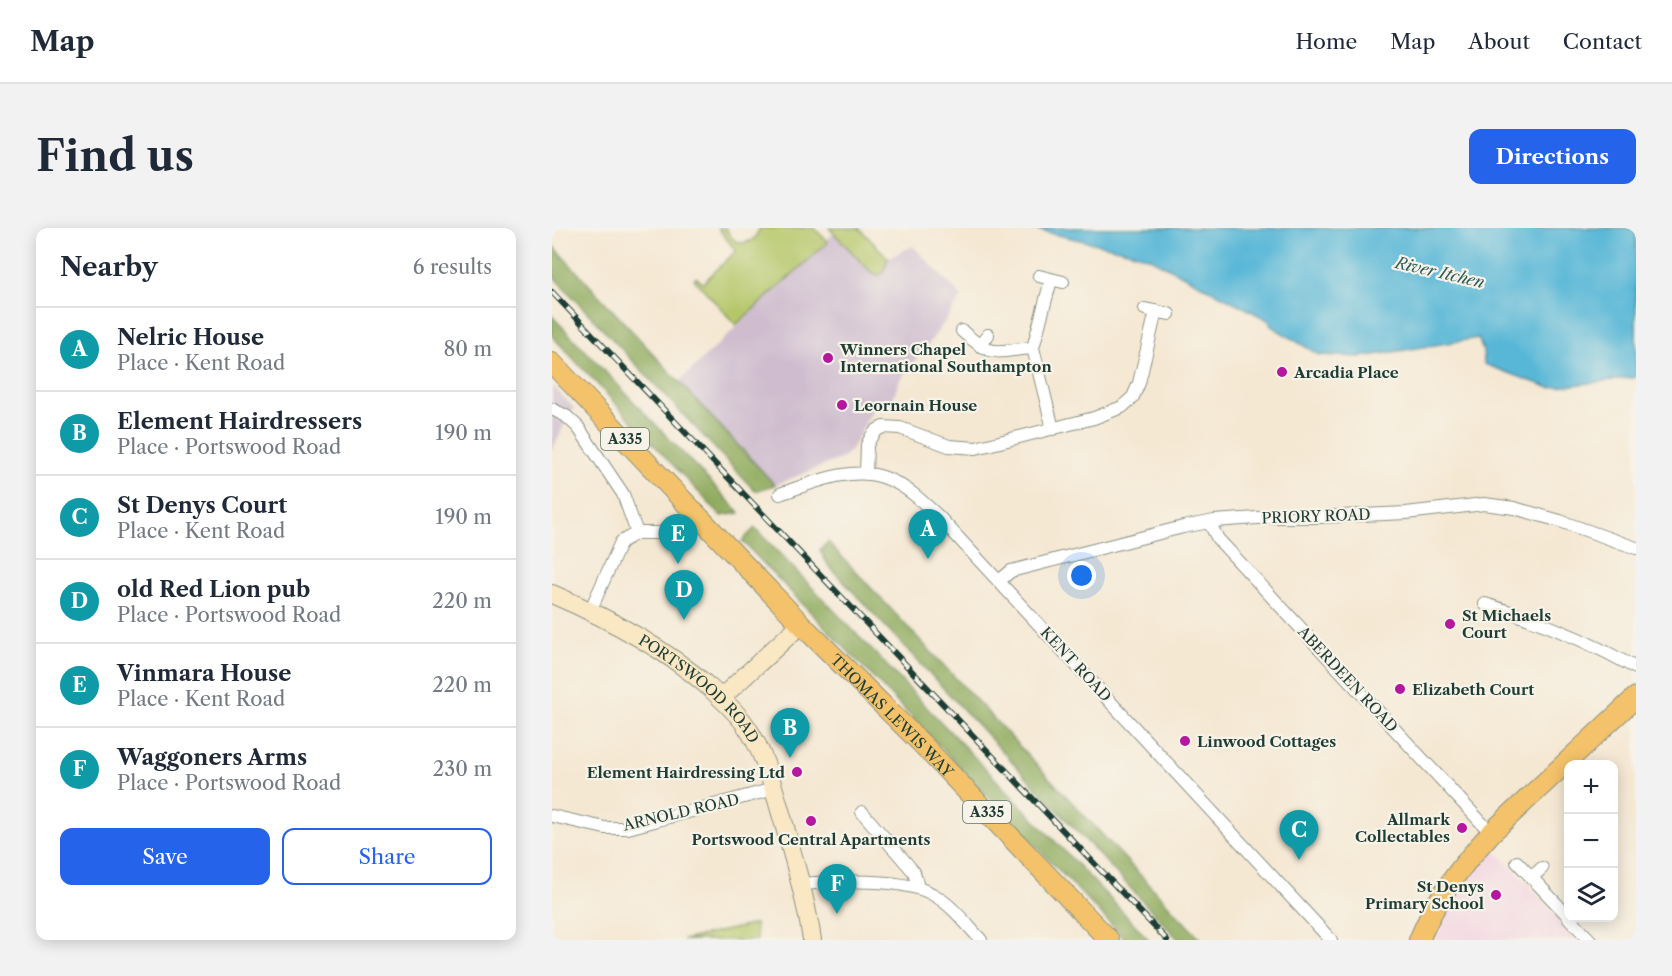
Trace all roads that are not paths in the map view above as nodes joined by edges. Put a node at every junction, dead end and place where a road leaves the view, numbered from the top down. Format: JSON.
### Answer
{"nodes":[{"id":1,"x":1051,"y":279,"type":"dead end"},
{"id":2,"x":1169,"y":314,"type":"dead end"},
{"id":3,"x":962,"y":331,"type":"dead end"},
{"id":4,"x":988,"y":335,"type":"dead end"},
{"id":5,"x":980,"y":346,"type":"junction"},
{"id":6,"x":1033,"y":348,"type":"junction"},
{"id":7,"x":552,"y":363,"type":"edge"},
{"id":8,"x":552,"y":409,"type":"edge"},
{"id":9,"x":1053,"y":429,"type":"junction"},
{"id":10,"x":866,"y":474,"type":"junction"},
{"id":11,"x":780,"y":494,"type":"dead end"},
{"id":12,"x":1209,"y":522,"type":"junction"},
{"id":13,"x":637,"y":533,"type":"junction"},
{"id":14,"x":661,"y":533,"type":"dead end"},
{"id":15,"x":1636,"y":548,"type":"edge"},
{"id":16,"x":999,"y":581,"type":"junction"},
{"id":17,"x":552,"y":594,"type":"edge"},
{"id":18,"x":1485,"y":604,"type":"dead end"},
{"id":19,"x":590,"y":611,"type":"junction"},
{"id":20,"x":801,"y":624,"type":"junction"},
{"id":21,"x":1636,"y":668,"type":"edge"},
{"id":22,"x":721,"y":698,"type":"junction"},
{"id":23,"x":1633,"y":706,"type":"edge"},
{"id":24,"x":774,"y":789,"type":"junction"},
{"id":25,"x":552,"y":816,"type":"edge"},
{"id":26,"x":865,"y":820,"type":"dead end"},
{"id":27,"x":1491,"y":833,"type":"junction"},
{"id":28,"x":1517,"y":862,"type":"dead end"},
{"id":29,"x":1542,"y":868,"type":"dead end"},
{"id":30,"x":1531,"y":878,"type":"junction"},
{"id":31,"x":801,"y":884,"type":"junction"},
{"id":32,"x":918,"y":887,"type":"junction"},
{"id":33,"x":1564,"y":912,"type":"edge"},
{"id":34,"x":1574,"y":922,"type":"edge"},
{"id":35,"x":812,"y":940,"type":"edge"},
{"id":36,"x":981,"y":940,"type":"edge"},
{"id":37,"x":1109,"y":940,"type":"edge"},
{"id":38,"x":1331,"y":940,"type":"edge"},
{"id":39,"x":1419,"y":940,"type":"edge"},
{"id":40,"x":1590,"y":940,"type":"edge"}],
"edges":[{"from":1,"to":6,"type":"street"},
{"from":2,"to":9,"type":"street"},
{"from":3,"to":5,"type":"street"},
{"from":4,"to":5,"type":"street"},
{"from":5,"to":6,"type":"street"},
{"from":6,"to":9,"type":"street"},
{"from":7,"to":20,"type":"main road","name":"THOMAS LEWIS WAY","number":"A335"},
{"from":8,"to":13,"type":"street"},
{"from":9,"to":10,"type":"street"},
{"from":10,"to":11,"type":"street","name":"KENT ROAD"},
{"from":10,"to":16,"type":"street","name":"KENT ROAD"},
{"from":12,"to":15,"type":"street","name":"PRIORY ROAD"},
{"from":12,"to":16,"type":"street","name":"PRIORY ROAD"},
{"from":12,"to":27,"type":"street","name":"ABERDEEN ROAD"},
{"from":13,"to":14,"type":"street"},
{"from":13,"to":19,"type":"street"},
{"from":16,"to":38,"type":"street","name":"KENT ROAD"},
{"from":17,"to":19,"type":"street","name":"PORTSWOOD ROAD"},
{"from":18,"to":21,"type":"street"},
{"from":19,"to":22,"type":"street","name":"PORTSWOOD ROAD"},
{"from":20,"to":22,"type":"street"},
{"from":20,"to":37,"type":"main road","name":"THOMAS LEWIS WAY","number":"A335"},
{"from":22,"to":24,"type":"street","name":"PORTSWOOD ROAD"},
{"from":23,"to":27,"type":"main road"},
{"from":24,"to":25,"type":"street","name":"ARNOLD ROAD"},
{"from":24,"to":31,"type":"street","name":"PORTSWOOD ROAD"},
{"from":26,"to":32,"type":"street"},
{"from":27,"to":39,"type":"main road"},
{"from":28,"to":30,"type":"street"},
{"from":29,"to":30,"type":"street"},
{"from":30,"to":33,"type":"street"},
{"from":31,"to":32,"type":"street"},
{"from":31,"to":35,"type":"street","name":"PORTSWOOD ROAD"},
{"from":32,"to":36,"type":"street"},
{"from":34,"to":40,"type":"street"}]}
